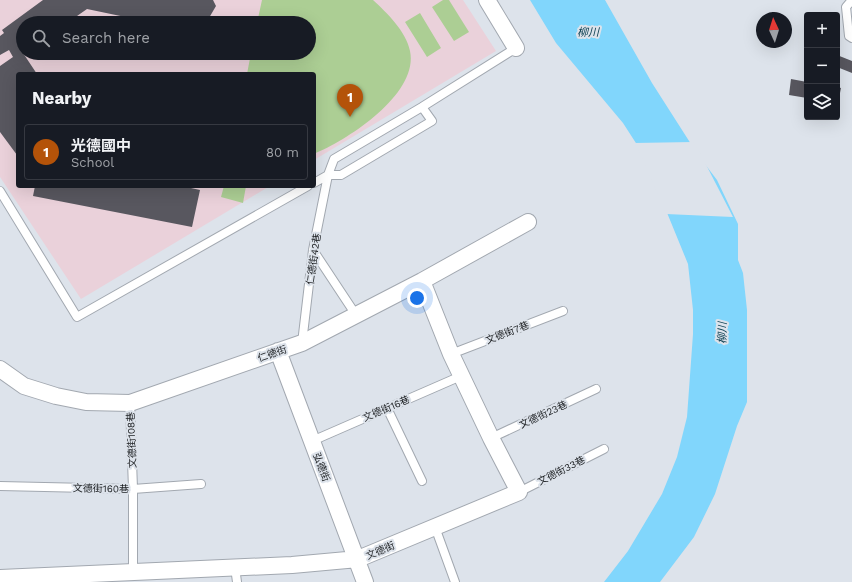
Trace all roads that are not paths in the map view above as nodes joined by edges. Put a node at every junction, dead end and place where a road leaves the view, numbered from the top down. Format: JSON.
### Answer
{"nodes":[{"id":1,"x":487,"y":0,"type":"edge"},
{"id":2,"x":852,"y":0,"type":"edge"},
{"id":3,"x":852,"y":38,"type":"edge"},
{"id":4,"x":516,"y":48,"type":"joint"},
{"id":5,"x":422,"y":107,"type":"junction"},
{"id":6,"x":328,"y":175,"type":"junction"},
{"id":7,"x":316,"y":182,"type":"edge"},
{"id":8,"x":304,"y":188,"type":"edge"},
{"id":9,"x":0,"y":191,"type":"edge"},
{"id":10,"x":528,"y":222,"type":"dead end"},
{"id":11,"x":313,"y":250,"type":"junction"},
{"id":12,"x":422,"y":281,"type":"junction"},
{"id":13,"x":563,"y":311,"type":"dead end"},
{"id":14,"x":356,"y":315,"type":"junction"},
{"id":15,"x":302,"y":343,"type":"junction"},
{"id":16,"x":278,"y":351,"type":"junction"},
{"id":17,"x":451,"y":354,"type":"junction"},
{"id":18,"x":0,"y":369,"type":"edge"},
{"id":19,"x":462,"y":376,"type":"junction"},
{"id":20,"x":596,"y":389,"type":"dead end"},
{"id":21,"x":130,"y":403,"type":"junction"},
{"id":22,"x":387,"y":408,"type":"junction"},
{"id":23,"x":491,"y":438,"type":"junction"},
{"id":24,"x":312,"y":441,"type":"junction"},
{"id":25,"x":604,"y":449,"type":"dead end"},
{"id":26,"x":422,"y":481,"type":"dead end"},
{"id":27,"x":201,"y":484,"type":"dead end"},
{"id":28,"x":0,"y":486,"type":"edge"},
{"id":29,"x":133,"y":489,"type":"junction"},
{"id":30,"x":519,"y":492,"type":"junction"},
{"id":31,"x":435,"y":527,"type":"junction"},
{"id":32,"x":358,"y":559,"type":"junction"},
{"id":33,"x":133,"y":572,"type":"junction"},
{"id":34,"x":236,"y":575,"type":"edge"},
{"id":35,"x":0,"y":578,"type":"edge"},
{"id":36,"x":117,"y":578,"type":"edge"},
{"id":37,"x":366,"y":582,"type":"edge"},
{"id":38,"x":455,"y":582,"type":"edge"}],
"edges":[{"from":1,"to":4,"type":"street"},
{"from":2,"to":3,"type":"lane"},
{"from":4,"to":5,"type":"lane","name":"仁德街42巷"},
{"from":5,"to":6,"type":"lane","name":"仁德街42巷"},
{"from":5,"to":6,"type":"lane"},
{"from":6,"to":7,"type":"lane"},
{"from":6,"to":11,"type":"lane","name":"仁德街42巷"},
{"from":8,"to":9,"type":"lane"},
{"from":10,"to":12,"type":"street","name":"仁德街"},
{"from":11,"to":14,"type":"lane"},
{"from":11,"to":15,"type":"lane","name":"仁德街42巷"},
{"from":12,"to":14,"type":"street","name":"仁德街"},
{"from":12,"to":17,"type":"street"},
{"from":13,"to":17,"type":"lane","name":"文德街7巷"},
{"from":14,"to":15,"type":"street","name":"仁德街"},
{"from":15,"to":16,"type":"street","name":"仁德街"},
{"from":16,"to":21,"type":"street","name":"仁德街"},
{"from":16,"to":24,"type":"street","name":"弘德街"},
{"from":17,"to":19,"type":"street"},
{"from":18,"to":21,"type":"street","name":"仁德街"},
{"from":19,"to":22,"type":"lane","name":"文德街16巷"},
{"from":19,"to":23,"type":"street"},
{"from":20,"to":23,"type":"lane","name":"文德街23巷"},
{"from":21,"to":29,"type":"lane","name":"文德街108巷"},
{"from":22,"to":24,"type":"lane","name":"文德街16巷"},
{"from":22,"to":26,"type":"lane"},
{"from":23,"to":30,"type":"street"},
{"from":24,"to":32,"type":"street","name":"弘德街"},
{"from":25,"to":30,"type":"lane","name":"文德街33巷"},
{"from":27,"to":29,"type":"lane","name":"文德街160巷"},
{"from":28,"to":29,"type":"lane","name":"文德街160巷"},
{"from":29,"to":33,"type":"lane","name":"文德街108巷"},
{"from":30,"to":31,"type":"street","name":"文德街"},
{"from":31,"to":32,"type":"street","name":"文德街"},
{"from":31,"to":38,"type":"lane"},
{"from":32,"to":34,"type":"street","name":"文德街"},
{"from":32,"to":37,"type":"street","name":"弘德街"},
{"from":33,"to":34,"type":"street","name":"文德街"},
{"from":33,"to":36,"type":"street","name":"文德街"},
{"from":35,"to":36,"type":"street","name":"文德街"}]}
